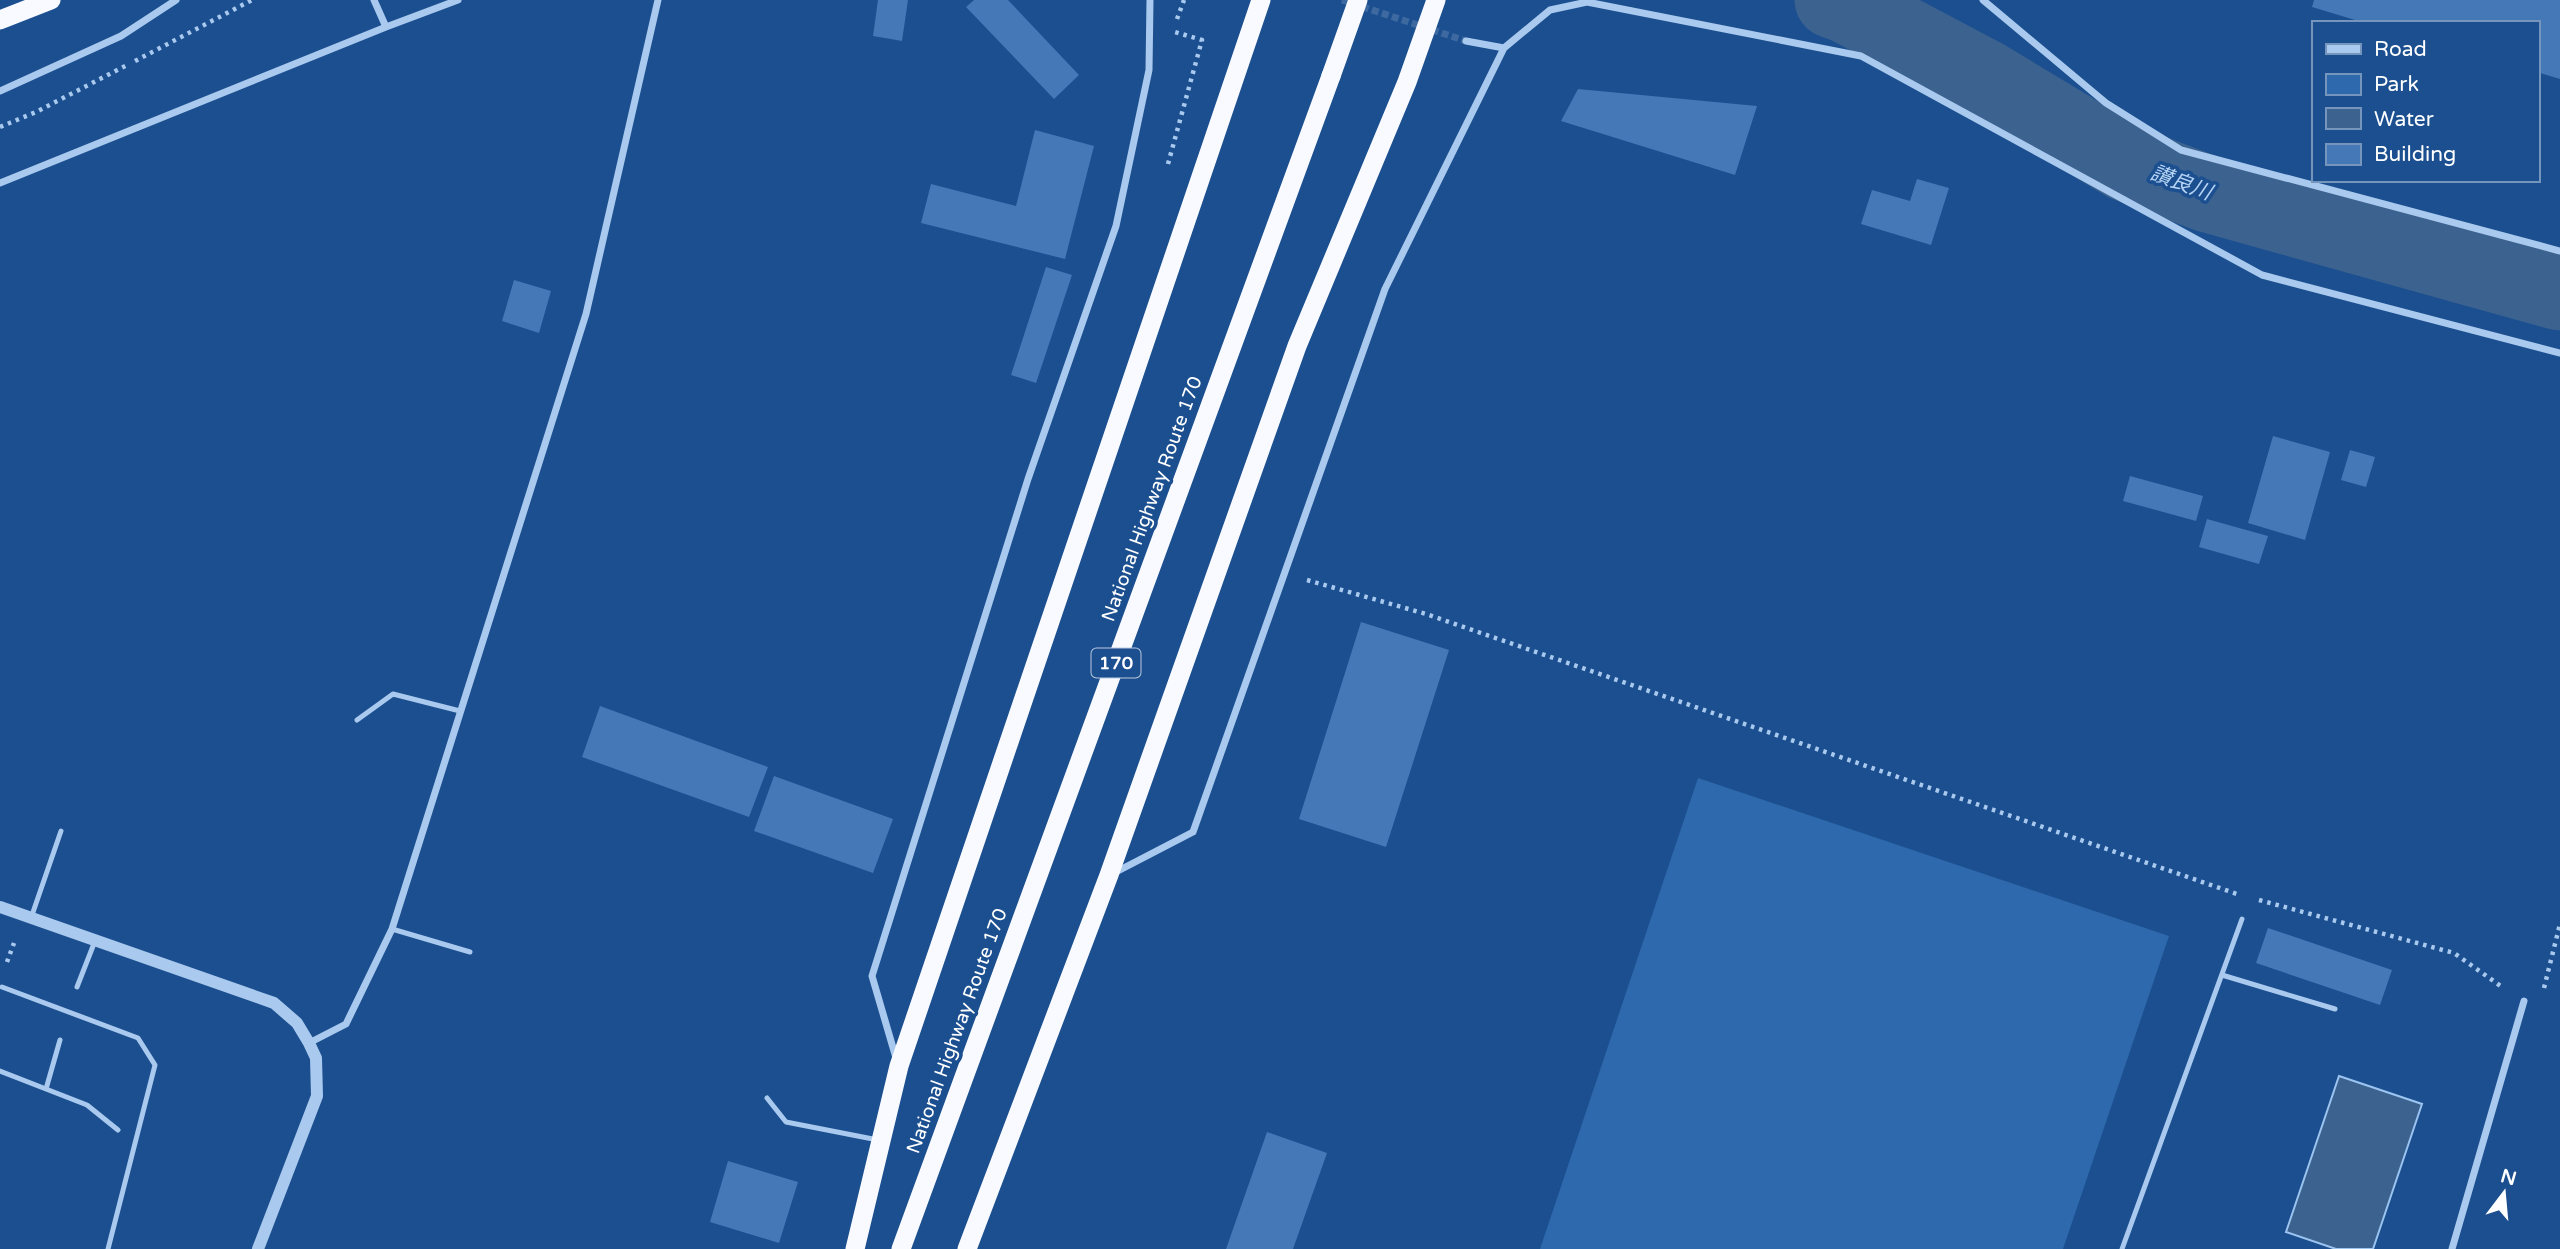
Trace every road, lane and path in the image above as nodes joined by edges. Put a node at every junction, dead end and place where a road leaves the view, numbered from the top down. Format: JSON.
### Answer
{"nodes":[{"id":1,"x":51,"y":0,"type":"edge"},
{"id":2,"x":176,"y":0,"type":"edge"},
{"id":3,"x":374,"y":0,"type":"edge"},
{"id":4,"x":458,"y":0,"type":"edge"},
{"id":5,"x":658,"y":0,"type":"edge"},
{"id":6,"x":1150,"y":0,"type":"edge"},
{"id":7,"x":1261,"y":0,"type":"edge"},
{"id":8,"x":1358,"y":0,"type":"edge"},
{"id":9,"x":1436,"y":0,"type":"edge"},
{"id":10,"x":1983,"y":0,"type":"edge"},
{"id":11,"x":0,"y":20,"type":"edge"},
{"id":12,"x":386,"y":27,"type":"junction"},
{"id":13,"x":1466,"y":41,"type":"tunnel mouth"},
{"id":14,"x":1504,"y":48,"type":"junction"},
{"id":15,"x":0,"y":91,"type":"edge"},
{"id":16,"x":0,"y":183,"type":"edge"},
{"id":17,"x":2560,"y":251,"type":"edge"},
{"id":18,"x":2560,"y":353,"type":"edge"},
{"id":19,"x":1283,"y":573,"type":"junction"},
{"id":20,"x":460,"y":712,"type":"junction"},
{"id":21,"x":357,"y":720,"type":"dead end"},
{"id":22,"x":61,"y":831,"type":"dead end"},
{"id":23,"x":1110,"y":875,"type":"junction"},
{"id":24,"x":0,"y":907,"type":"edge"},
{"id":25,"x":31,"y":918,"type":"junction"},
{"id":26,"x":2242,"y":919,"type":"dead end"},
{"id":27,"x":2560,"y":924,"type":"edge"},
{"id":28,"x":392,"y":929,"type":"junction"},
{"id":29,"x":95,"y":940,"type":"junction"},
{"id":30,"x":14,"y":943,"type":"dead end"},
{"id":31,"x":470,"y":952,"type":"dead end"},
{"id":32,"x":7,"y":963,"type":"dead end"},
{"id":33,"x":2222,"y":975,"type":"junction"},
{"id":34,"x":0,"y":987,"type":"edge"},
{"id":35,"x":77,"y":987,"type":"dead end"},
{"id":36,"x":2524,"y":1001,"type":"junction"},
{"id":37,"x":2335,"y":1009,"type":"dead end"},
{"id":38,"x":60,"y":1040,"type":"dead end"},
{"id":39,"x":309,"y":1042,"type":"junction"},
{"id":40,"x":898,"y":1066,"type":"junction"},
{"id":41,"x":0,"y":1071,"type":"edge"},
{"id":42,"x":46,"y":1089,"type":"junction"},
{"id":43,"x":767,"y":1098,"type":"dead end"},
{"id":44,"x":118,"y":1130,"type":"dead end"},
{"id":45,"x":881,"y":1141,"type":"junction"},
{"id":46,"x":108,"y":1249,"type":"edge"},
{"id":47,"x":258,"y":1249,"type":"edge"},
{"id":48,"x":855,"y":1249,"type":"edge"},
{"id":49,"x":901,"y":1249,"type":"edge"},
{"id":50,"x":967,"y":1249,"type":"edge"},
{"id":51,"x":2122,"y":1249,"type":"edge"},
{"id":52,"x":2452,"y":1249,"type":"edge"}],
"edges":[{"from":1,"to":11,"type":"highway"},
{"from":2,"to":15,"type":"street"},
{"from":3,"to":12,"type":"street"},
{"from":4,"to":12,"type":"street"},
{"from":5,"to":20,"type":"street"},
{"from":6,"to":40,"type":"street"},
{"from":7,"to":40,"type":"highway"},
{"from":8,"to":49,"type":"highway","name":"National Highway Route 170","number":"170","bridge":true},
{"from":9,"to":23,"type":"highway"},
{"from":10,"to":17,"type":"street"},
{"from":12,"to":16,"type":"street"},
{"from":13,"to":14,"type":"street"},
{"from":14,"to":18,"type":"street"},
{"from":14,"to":19,"type":"street"},
{"from":19,"to":23,"type":"street"},
{"from":19,"to":36,"type":"path"},
{"from":20,"to":21,"type":"lane"},
{"from":20,"to":28,"type":"street"},
{"from":22,"to":25,"type":"lane"},
{"from":23,"to":50,"type":"highway"},
{"from":24,"to":25,"type":"street"},
{"from":25,"to":29,"type":"street"},
{"from":26,"to":33,"type":"lane"},
{"from":27,"to":36,"type":"path"},
{"from":28,"to":31,"type":"lane"},
{"from":28,"to":39,"type":"street"},
{"from":29,"to":35,"type":"lane"},
{"from":29,"to":39,"type":"street"},
{"from":30,"to":32,"type":"path"},
{"from":33,"to":37,"type":"lane"},
{"from":33,"to":51,"type":"lane"},
{"from":34,"to":46,"type":"lane","bridge":true},
{"from":36,"to":52,"type":"street"},
{"from":38,"to":42,"type":"lane"},
{"from":39,"to":47,"type":"street"},
{"from":40,"to":45,"type":"highway"},
{"from":41,"to":42,"type":"lane"},
{"from":42,"to":44,"type":"lane"},
{"from":43,"to":45,"type":"lane"},
{"from":45,"to":48,"type":"highway"}]}
